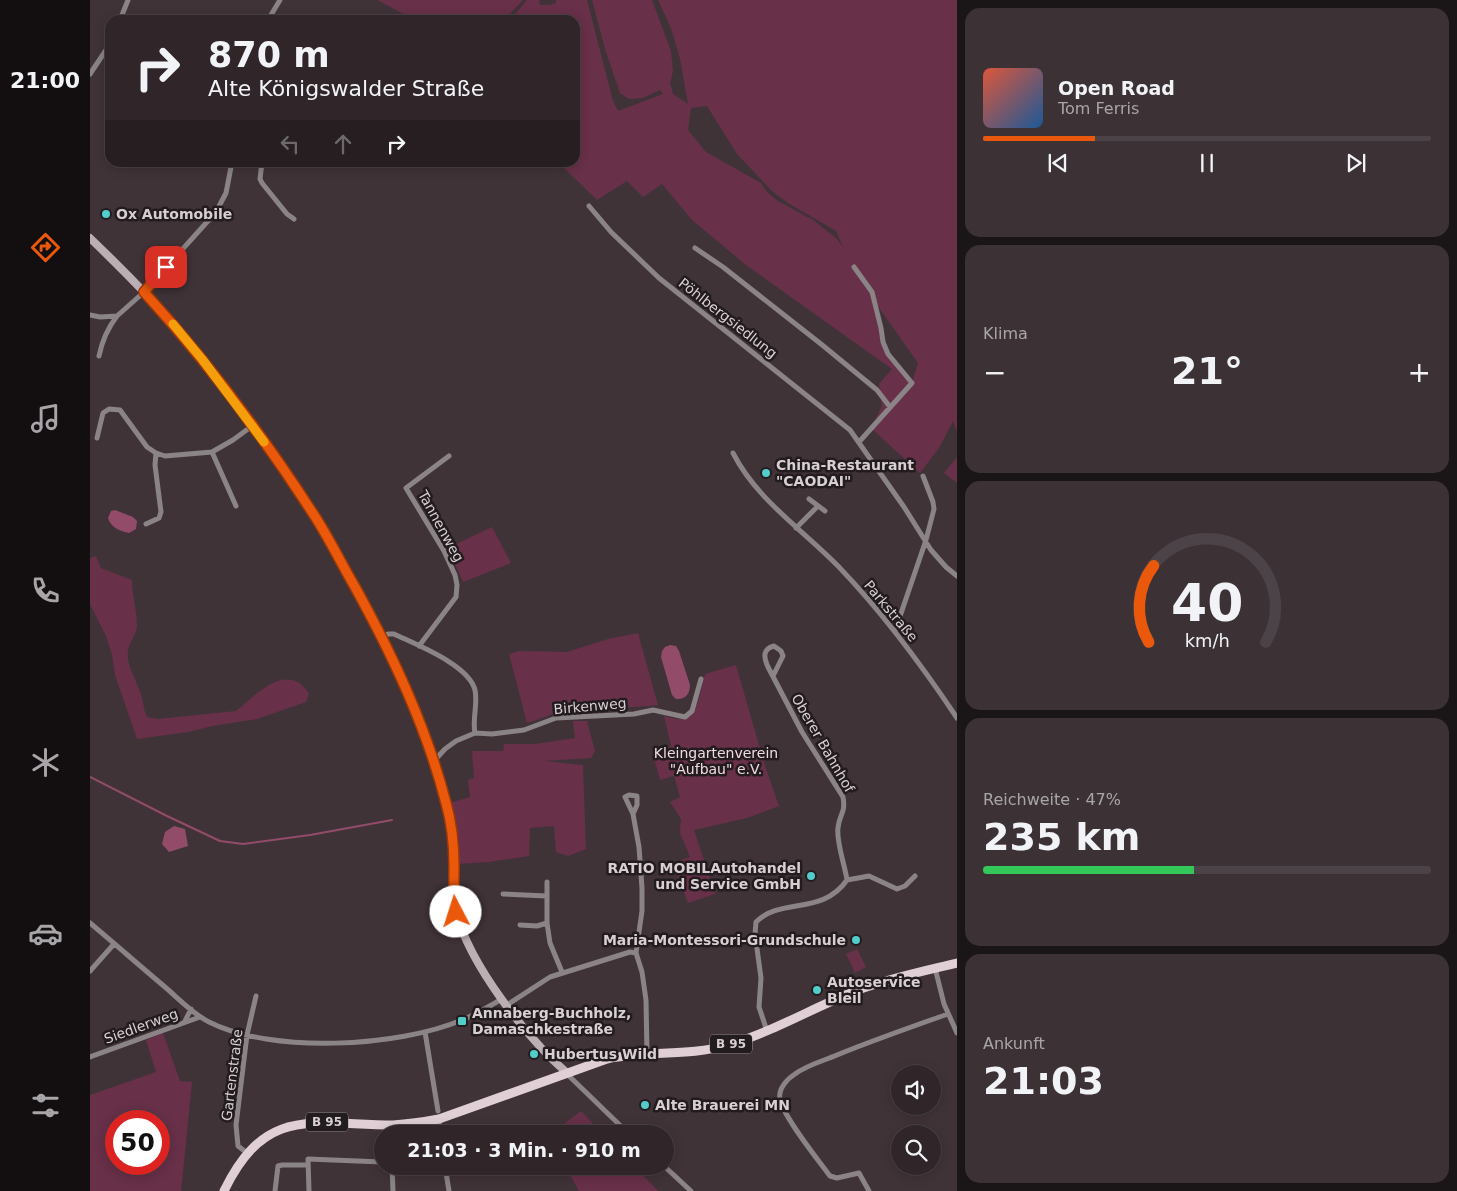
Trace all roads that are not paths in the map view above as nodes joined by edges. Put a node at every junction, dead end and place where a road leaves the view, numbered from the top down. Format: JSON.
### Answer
{"nodes":[{"id":1,"x":128,"y":0,"type":"edge"},
{"id":2,"x":280,"y":0,"type":"edge"},
{"id":3,"x":122,"y":15,"type":"edge"},
{"id":4,"x":271,"y":15,"type":"edge"},
{"id":5,"x":105,"y":52,"type":"edge"},
{"id":6,"x":90,"y":74,"type":"edge"},
{"id":7,"x":231,"y":167,"type":"edge"},
{"id":8,"x":261,"y":167,"type":"edge"},
{"id":9,"x":589,"y":206,"type":"dead end"},
{"id":10,"x":294,"y":219,"type":"dead end"},
{"id":11,"x":90,"y":238,"type":"edge"},
{"id":12,"x":695,"y":248,"type":"dead end"},
{"id":13,"x":854,"y":267,"type":"dead end"},
{"id":14,"x":144,"y":292,"type":"junction"},
{"id":15,"x":90,"y":315,"type":"edge"},
{"id":16,"x":117,"y":316,"type":"junction"},
{"id":17,"x":98,"y":356,"type":"dead end"},
{"id":18,"x":890,"y":407,"type":"junction"},
{"id":19,"x":252,"y":426,"type":"junction"},
{"id":20,"x":97,"y":438,"type":"dead end"},
{"id":21,"x":858,"y":442,"type":"junction"},
{"id":22,"x":212,"y":452,"type":"junction"},
{"id":23,"x":733,"y":453,"type":"dead end"},
{"id":24,"x":156,"y":454,"type":"junction"},
{"id":25,"x":449,"y":456,"type":"dead end"},
{"id":26,"x":923,"y":476,"type":"dead end"},
{"id":27,"x":809,"y":499,"type":"dead end"},
{"id":28,"x":236,"y":506,"type":"dead end"},
{"id":29,"x":817,"y":507,"type":"junction"},
{"id":30,"x":825,"y":511,"type":"dead end"},
{"id":31,"x":146,"y":524,"type":"dead end"},
{"id":32,"x":796,"y":528,"type":"junction"},
{"id":33,"x":926,"y":540,"type":"junction"},
{"id":34,"x":957,"y":576,"type":"edge"},
{"id":35,"x":895,"y":631,"type":"junction"},
{"id":36,"x":382,"y":637,"type":"junction"},
{"id":37,"x":419,"y":646,"type":"junction"},
{"id":38,"x":773,"y":676,"type":"junction"},
{"id":39,"x":701,"y":679,"type":"dead end"},
{"id":40,"x":957,"y":718,"type":"edge"},
{"id":41,"x":475,"y":732,"type":"junction"},
{"id":42,"x":434,"y":761,"type":"junction"},
{"id":43,"x":633,"y":814,"type":"dead end"},
{"id":44,"x":914,"y":876,"type":"dead end"},
{"id":45,"x":847,"y":880,"type":"junction"},
{"id":46,"x":547,"y":882,"type":"dead end"},
{"id":47,"x":502,"y":894,"type":"dead end"},
{"id":48,"x":547,"y":896,"type":"junction"},
{"id":49,"x":90,"y":923,"type":"edge"},
{"id":50,"x":547,"y":924,"type":"junction"},
{"id":51,"x":520,"y":925,"type":"dead end"},
{"id":52,"x":114,"y":944,"type":"junction"},
{"id":53,"x":636,"y":953,"type":"junction"},
{"id":54,"x":957,"y":964,"type":"edge"},
{"id":55,"x":935,"y":968,"type":"junction"},
{"id":56,"x":90,"y":971,"type":"edge"},
{"id":57,"x":562,"y":972,"type":"junction"},
{"id":58,"x":256,"y":996,"type":"dead end"},
{"id":59,"x":504,"y":1002,"type":"junction"},
{"id":60,"x":191,"y":1009,"type":"junction"},
{"id":61,"x":948,"y":1014,"type":"junction"},
{"id":62,"x":200,"y":1017,"type":"junction"},
{"id":63,"x":185,"y":1022,"type":"junction"},
{"id":64,"x":767,"y":1030,"type":"junction"},
{"id":65,"x":425,"y":1032,"type":"junction"},
{"id":66,"x":957,"y":1033,"type":"edge"},
{"id":67,"x":247,"y":1035,"type":"junction"},
{"id":68,"x":647,"y":1054,"type":"junction"},
{"id":69,"x":90,"y":1057,"type":"edge"},
{"id":70,"x":566,"y":1074,"type":"junction"},
{"id":71,"x":438,"y":1115,"type":"junction"},
{"id":72,"x":439,"y":1125,"type":"edge"},
{"id":73,"x":620,"y":1125,"type":"edge"},
{"id":74,"x":247,"y":1154,"type":"junction"},
{"id":75,"x":374,"y":1162,"type":"edge"},
{"id":76,"x":308,"y":1165,"type":"junction"},
{"id":77,"x":235,"y":1172,"type":"junction"},
{"id":78,"x":392,"y":1175,"type":"edge"},
{"id":79,"x":446,"y":1175,"type":"edge"},
{"id":80,"x":674,"y":1175,"type":"edge"},
{"id":81,"x":224,"y":1191,"type":"edge"},
{"id":82,"x":230,"y":1191,"type":"edge"},
{"id":83,"x":275,"y":1191,"type":"edge"},
{"id":84,"x":309,"y":1191,"type":"edge"},
{"id":85,"x":393,"y":1191,"type":"edge"},
{"id":86,"x":449,"y":1191,"type":"edge"},
{"id":87,"x":691,"y":1191,"type":"edge"},
{"id":88,"x":869,"y":1191,"type":"edge"}],
"edges":[{"from":1,"to":3,"type":"street"},
{"from":2,"to":4,"type":"street"},
{"from":5,"to":6,"type":"street"},
{"from":7,"to":14,"type":"street"},
{"from":8,"to":10,"type":"street"},
{"from":9,"to":21,"type":"street","name":"Pöhlbergsiedlung"},
{"from":11,"to":14,"type":"main road"},
{"from":12,"to":18,"type":"street"},
{"from":13,"to":18,"type":"street"},
{"from":14,"to":16,"type":"street"},
{"from":14,"to":19,"type":"main road"},
{"from":15,"to":16,"type":"street"},
{"from":16,"to":17,"type":"street"},
{"from":18,"to":21,"type":"street"},
{"from":19,"to":22,"type":"street"},
{"from":19,"to":36,"type":"main road"},
{"from":20,"to":24,"type":"street"},
{"from":21,"to":33,"type":"street","name":"Pöhlbergsiedlung"},
{"from":22,"to":24,"type":"street"},
{"from":22,"to":28,"type":"street"},
{"from":23,"to":32,"type":"street","name":"Parkstraße"},
{"from":24,"to":31,"type":"street"},
{"from":25,"to":37,"type":"street","name":"Tannenweg"},
{"from":26,"to":33,"type":"street"},
{"from":27,"to":29,"type":"street"},
{"from":29,"to":30,"type":"street"},
{"from":29,"to":32,"type":"street"},
{"from":32,"to":35,"type":"street","name":"Parkstraße"},
{"from":33,"to":34,"type":"street","name":"Pöhlbergsiedlung"},
{"from":33,"to":35,"type":"street"},
{"from":35,"to":40,"type":"street","name":"Parkstraße"},
{"from":36,"to":37,"type":"street"},
{"from":36,"to":42,"type":"main road"},
{"from":37,"to":41,"type":"street"},
{"from":38,"to":38,"type":"street","name":"Oberer Bahnhof"},
{"from":38,"to":45,"type":"street","name":"Oberer Bahnhof"},
{"from":39,"to":41,"type":"street","name":"Birkenweg"},
{"from":41,"to":42,"type":"street","name":"Birkenweg"},
{"from":42,"to":59,"type":"main road"},
{"from":43,"to":53,"type":"street"},
{"from":44,"to":45,"type":"street"},
{"from":45,"to":64,"type":"street"},
{"from":46,"to":48,"type":"street"},
{"from":47,"to":48,"type":"street"},
{"from":48,"to":50,"type":"street"},
{"from":49,"to":52,"type":"street"},
{"from":50,"to":51,"type":"street"},
{"from":50,"to":57,"type":"street"},
{"from":52,"to":56,"type":"street"},
{"from":52,"to":60,"type":"street"},
{"from":53,"to":57,"type":"street"},
{"from":53,"to":68,"type":"street"},
{"from":54,"to":55,"type":"main road","number":"B 95"},
{"from":55,"to":61,"type":"street"},
{"from":55,"to":64,"type":"main road","number":"B 95"},
{"from":57,"to":59,"type":"street"},
{"from":58,"to":67,"type":"street","name":"Gartenstraße"},
{"from":59,"to":65,"type":"street"},
{"from":59,"to":70,"type":"main road"},
{"from":60,"to":62,"type":"street"},
{"from":60,"to":63,"type":"street"},
{"from":61,"to":66,"type":"street"},
{"from":61,"to":88,"type":"street"},
{"from":62,"to":63,"type":"street","name":"Siedlerweg"},
{"from":62,"to":67,"type":"street"},
{"from":63,"to":69,"type":"street","name":"Siedlerweg"},
{"from":64,"to":68,"type":"main road","number":"B 95"},
{"from":65,"to":67,"type":"street"},
{"from":65,"to":71,"type":"street"},
{"from":67,"to":74,"type":"street","name":"Gartenstraße"},
{"from":68,"to":70,"type":"main road","number":"B 95"},
{"from":70,"to":71,"type":"main road","number":"B 95"},
{"from":70,"to":73,"type":"street"},
{"from":71,"to":72,"type":"street"},
{"from":71,"to":74,"type":"main road","number":"B 95"},
{"from":74,"to":77,"type":"main road","number":"B 95"},
{"from":75,"to":76,"type":"street"},
{"from":76,"to":83,"type":"street"},
{"from":76,"to":84,"type":"street"},
{"from":77,"to":81,"type":"main road","number":"B 95"},
{"from":77,"to":82,"type":"main road","number":"B 95"},
{"from":78,"to":85,"type":"street"},
{"from":79,"to":86,"type":"street"},
{"from":80,"to":87,"type":"street"}]}
